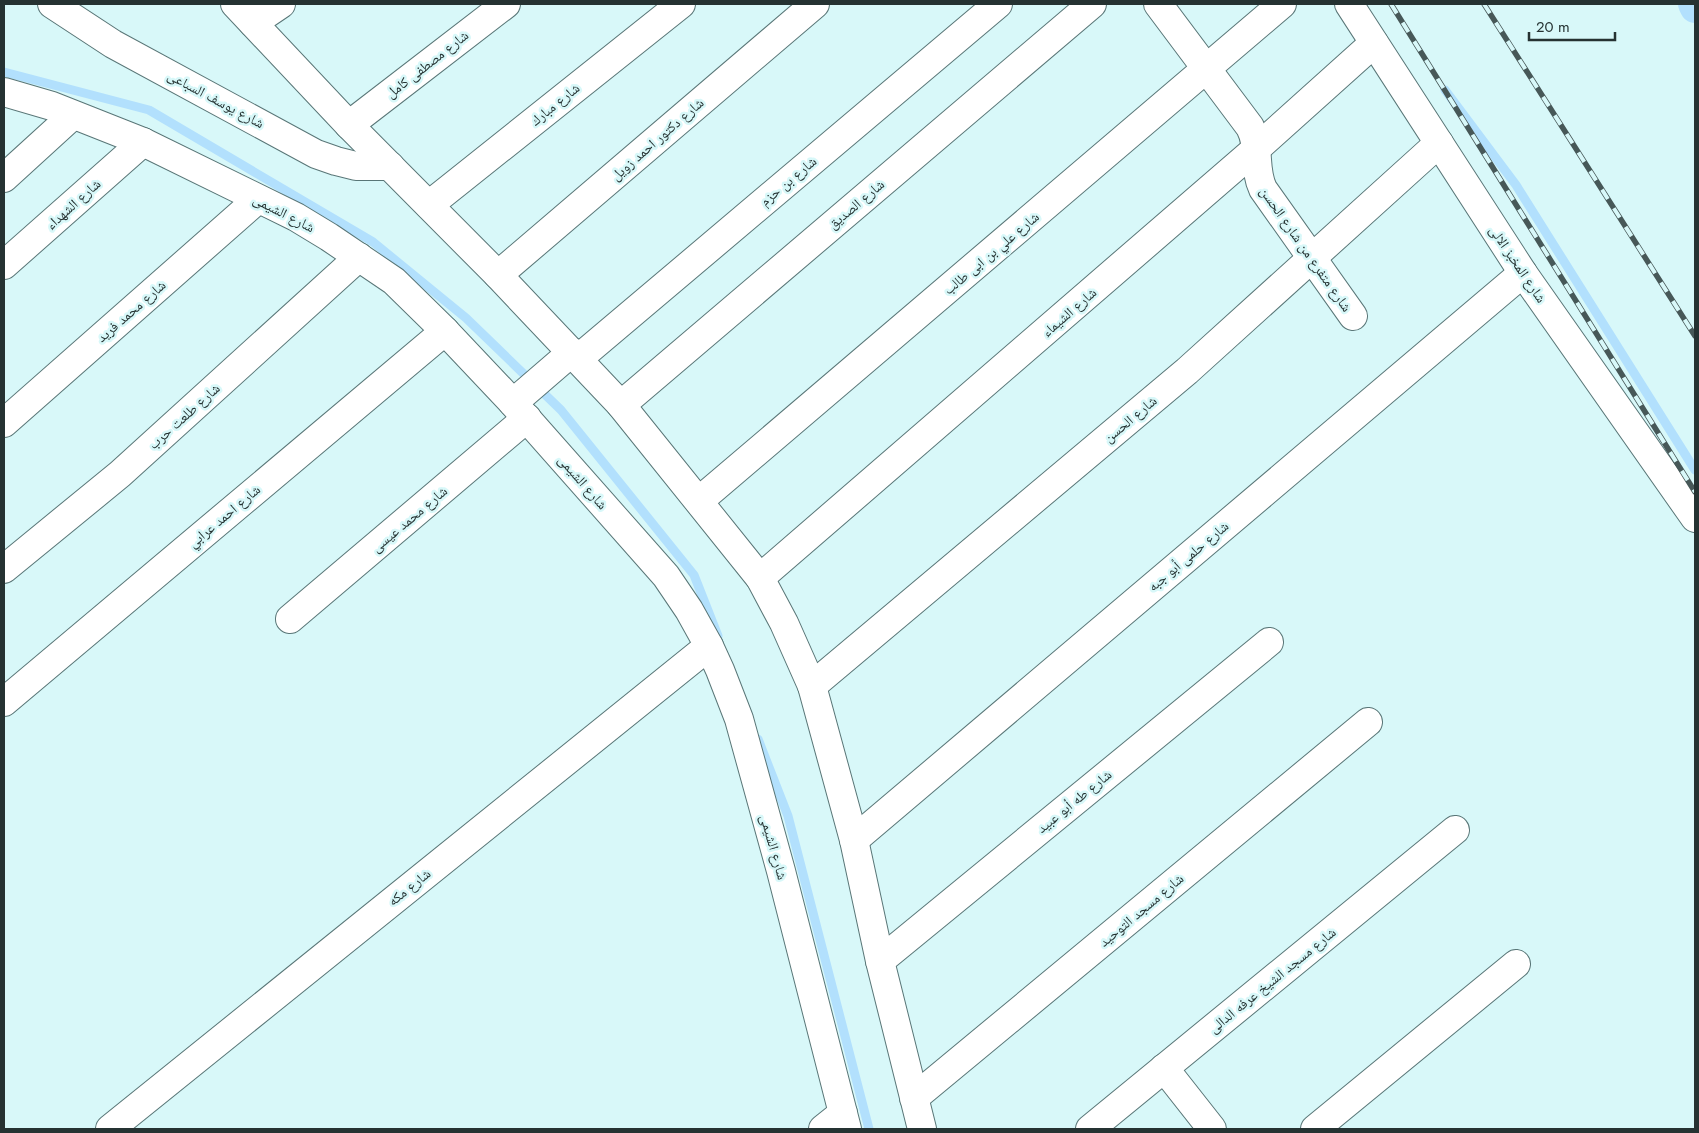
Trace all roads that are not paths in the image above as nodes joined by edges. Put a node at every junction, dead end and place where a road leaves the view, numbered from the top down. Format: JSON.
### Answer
{"nodes":[{"id":1,"x":52,"y":4,"type":"edge"},
{"id":2,"x":280,"y":4,"type":"edge"},
{"id":3,"x":506,"y":4,"type":"edge"},
{"id":4,"x":681,"y":4,"type":"edge"},
{"id":5,"x":815,"y":4,"type":"edge"},
{"id":6,"x":998,"y":4,"type":"edge"},
{"id":7,"x":1092,"y":4,"type":"edge"},
{"id":8,"x":1158,"y":4,"type":"edge"},
{"id":9,"x":1282,"y":4,"type":"edge"},
{"id":10,"x":1349,"y":4,"type":"edge"},
{"id":11,"x":244,"y":13,"type":"edge"},
{"id":12,"x":1374,"y":43,"type":"junction"},
{"id":13,"x":1206,"y":69,"type":"junction"},
{"id":14,"x":4,"y":92,"type":"edge"},
{"id":15,"x":74,"y":115,"type":"junction"},
{"id":16,"x":349,"y":125,"type":"junction"},
{"id":17,"x":142,"y":142,"type":"junction"},
{"id":18,"x":1439,"y":143,"type":"junction"},
{"id":19,"x":1258,"y":148,"type":"junction"},
{"id":20,"x":390,"y":166,"type":"junction"},
{"id":21,"x":4,"y":178,"type":"edge"},
{"id":22,"x":258,"y":199,"type":"junction"},
{"id":23,"x":429,"y":205,"type":"junction"},
{"id":24,"x":359,"y":257,"type":"junction"},
{"id":25,"x":1311,"y":257,"type":"junction"},
{"id":26,"x":4,"y":265,"type":"edge"},
{"id":27,"x":1523,"y":272,"type":"junction"},
{"id":28,"x":498,"y":275,"type":"junction"},
{"id":29,"x":1353,"y":316,"type":"dead end"},
{"id":30,"x":445,"y":331,"type":"junction"},
{"id":31,"x":575,"y":355,"type":"junction"},
{"id":32,"x":621,"y":405,"type":"junction"},
{"id":33,"x":520,"y":410,"type":"junction"},
{"id":34,"x":4,"y":423,"type":"edge"},
{"id":35,"x":699,"y":501,"type":"junction"},
{"id":36,"x":1695,"y":518,"type":"edge"},
{"id":37,"x":4,"y":569,"type":"edge"},
{"id":38,"x":760,"y":578,"type":"junction"},
{"id":39,"x":290,"y":619,"type":"dead end"},
{"id":40,"x":1269,"y":642,"type":"dead end"},
{"id":41,"x":709,"y":646,"type":"junction"},
{"id":42,"x":812,"y":686,"type":"junction"},
{"id":43,"x":4,"y":702,"type":"edge"},
{"id":44,"x":1368,"y":722,"type":"dead end"},
{"id":45,"x":1455,"y":830,"type":"dead end"},
{"id":46,"x":854,"y":840,"type":"junction"},
{"id":47,"x":880,"y":961,"type":"junction"},
{"id":48,"x":1516,"y":964,"type":"dead end"},
{"id":49,"x":1164,"y":1068,"type":"junction"},
{"id":50,"x":914,"y":1098,"type":"junction"},
{"id":51,"x":838,"y":1124,"type":"edge"},
{"id":52,"x":110,"y":1129,"type":"edge"},
{"id":53,"x":922,"y":1129,"type":"edge"},
{"id":54,"x":1090,"y":1129,"type":"edge"},
{"id":55,"x":1212,"y":1129,"type":"edge"},
{"id":56,"x":1315,"y":1129,"type":"edge"}],
"edges":[{"from":1,"to":20,"type":"street","name":"شارع يوسف السباعى"},
{"from":2,"to":11,"type":"street"},
{"from":3,"to":16,"type":"street","name":"شارع مصطفى كامل"},
{"from":4,"to":23,"type":"street","name":"شارع مبارك"},
{"from":5,"to":28,"type":"street","name":"شارع دكتور احمد زويل"},
{"from":6,"to":31,"type":"street","name":"شارع بن حزم"},
{"from":7,"to":32,"type":"street","name":"شارع الصديق"},
{"from":8,"to":13,"type":"street","name":"شارع متفرع من شارع الحسن"},
{"from":9,"to":13,"type":"street","name":"شارع علي بن ابى طالب"},
{"from":10,"to":12,"type":"street","name":"شارع المخبز الالى"},
{"from":11,"to":16,"type":"street"},
{"from":12,"to":18,"type":"street","name":"شارع المخبز الالى"},
{"from":12,"to":19,"type":"street","name":"شارع الشيماء"},
{"from":13,"to":19,"type":"street","name":"شارع متفرع من شارع الحسن"},
{"from":13,"to":35,"type":"street","name":"شارع علي بن ابى طالب"},
{"from":14,"to":15,"type":"street","name":"شارع الشيمى"},
{"from":15,"to":17,"type":"street","name":"شارع الشيمى"},
{"from":15,"to":21,"type":"street"},
{"from":16,"to":20,"type":"street"},
{"from":17,"to":22,"type":"street","name":"شارع الشيمى"},
{"from":17,"to":26,"type":"street","name":"شارع الشهداء"},
{"from":18,"to":25,"type":"street","name":"شارع الحسن"},
{"from":18,"to":27,"type":"street","name":"شارع المخبز الالى"},
{"from":19,"to":25,"type":"street","name":"شارع متفرع من شارع الحسن"},
{"from":19,"to":38,"type":"street","name":"شارع الشيماء"},
{"from":20,"to":23,"type":"street"},
{"from":22,"to":24,"type":"street","name":"شارع الشيمى"},
{"from":22,"to":34,"type":"street","name":"شارع محمد فريد"},
{"from":23,"to":28,"type":"street"},
{"from":24,"to":30,"type":"street","name":"شارع الشيمى"},
{"from":24,"to":37,"type":"street","name":"شارع طلعت حرب"},
{"from":25,"to":29,"type":"street","name":"شارع متفرع من شارع الحسن"},
{"from":25,"to":42,"type":"street","name":"شارع الحسن"},
{"from":27,"to":36,"type":"street","name":"شارع المخبز الالى"},
{"from":27,"to":46,"type":"street","name":"شارع حلمى أبو جبه"},
{"from":28,"to":31,"type":"street"},
{"from":30,"to":33,"type":"street","name":"شارع الشيمى"},
{"from":30,"to":43,"type":"street","name":"شارع احمد عرابي"},
{"from":31,"to":32,"type":"street"},
{"from":31,"to":33,"type":"street","name":"شارع بن حزم"},
{"from":32,"to":35,"type":"street"},
{"from":33,"to":39,"type":"street","name":"شارع محمد عيسى"},
{"from":33,"to":41,"type":"street","name":"شارع الشيمى"},
{"from":35,"to":38,"type":"street"},
{"from":38,"to":42,"type":"street"},
{"from":40,"to":47,"type":"street","name":"شارع طه أبو عبيد"},
{"from":41,"to":51,"type":"street","name":"شارع الشيمى"},
{"from":41,"to":52,"type":"street","name":"شارع مكه"},
{"from":42,"to":46,"type":"street"},
{"from":44,"to":50,"type":"street","name":"شارع مسجد التوحيد"},
{"from":45,"to":49,"type":"street","name":"شارع مسجد الشيخ عرفه الدالى"},
{"from":46,"to":47,"type":"street"},
{"from":47,"to":50,"type":"street"},
{"from":48,"to":56,"type":"street"},
{"from":49,"to":54,"type":"street","name":"شارع مسجد الشيخ عرفه الدالى"},
{"from":49,"to":55,"type":"street"},
{"from":50,"to":53,"type":"street"}]}
